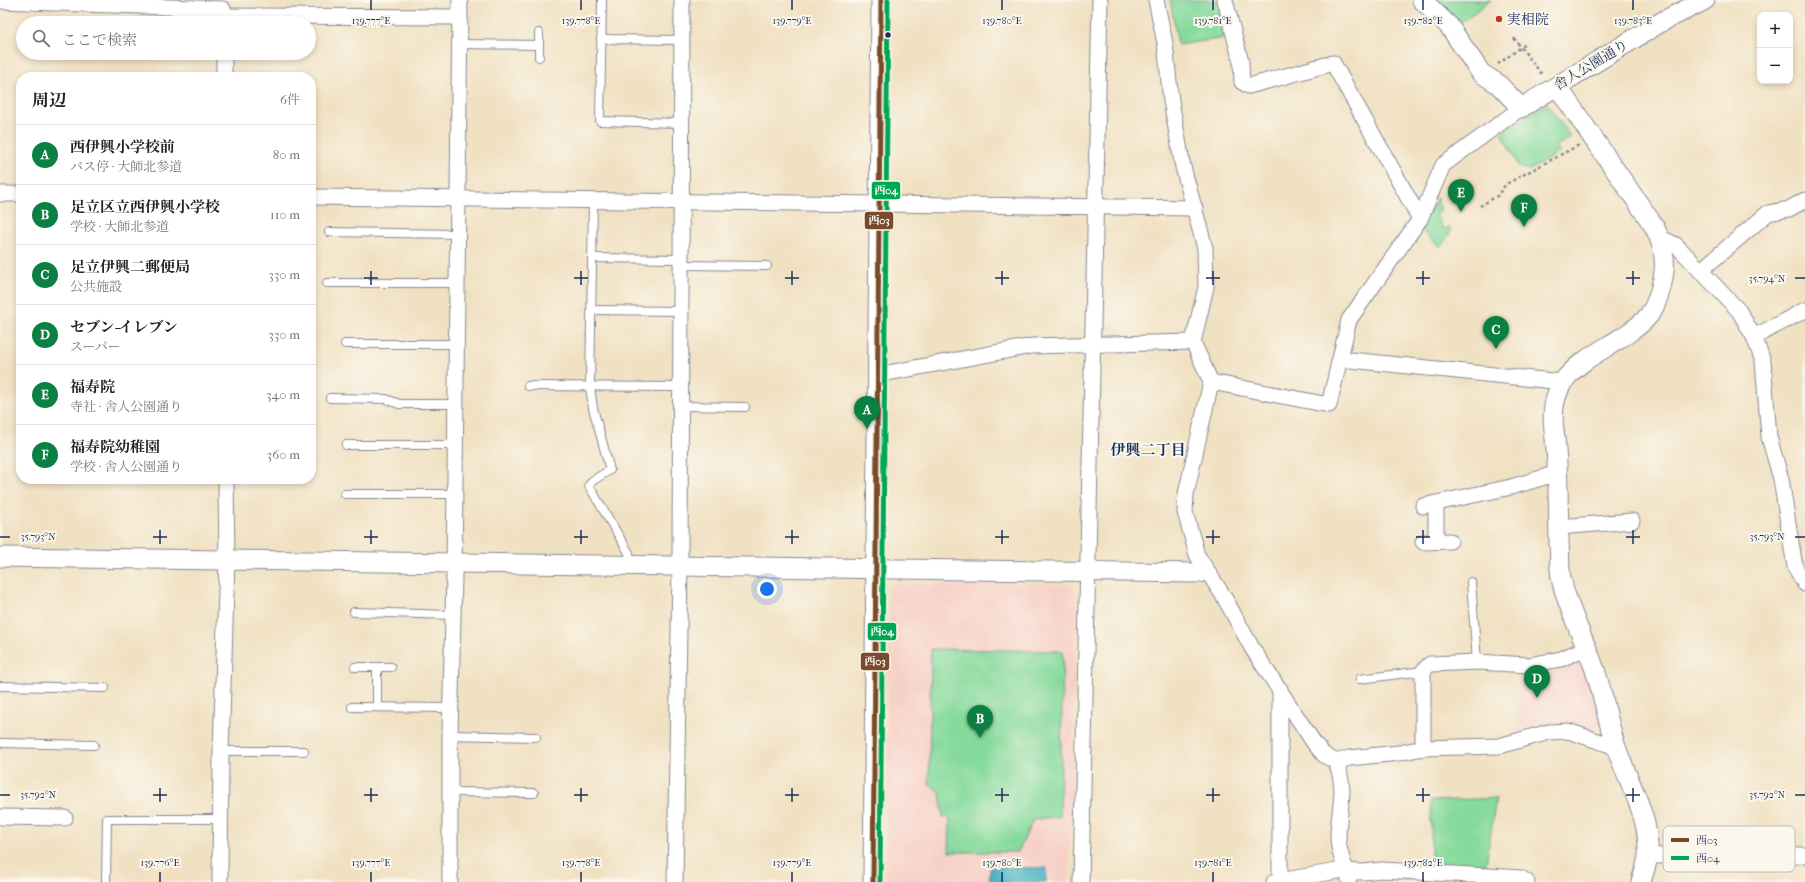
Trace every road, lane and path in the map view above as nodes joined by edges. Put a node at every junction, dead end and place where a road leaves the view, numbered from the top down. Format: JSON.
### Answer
{"nodes":[{"id":1,"x":460,"y":0,"type":"edge"},
{"id":2,"x":602,"y":0,"type":"edge"},
{"id":3,"x":682,"y":0,"type":"edge"},
{"id":4,"x":881,"y":0,"type":"edge"},
{"id":5,"x":1100,"y":0,"type":"edge"},
{"id":6,"x":1156,"y":0,"type":"edge"},
{"id":7,"x":1225,"y":0,"type":"edge"},
{"id":8,"x":1422,"y":0,"type":"edge"},
{"id":9,"x":1705,"y":0,"type":"edge"},
{"id":10,"x":0,"y":1,"type":"edge"},
{"id":11,"x":223,"y":12,"type":"edge"},
{"id":12,"x":460,"y":17,"type":"junction"},
{"id":13,"x":539,"y":33,"type":"dead end"},
{"id":14,"x":1514,"y":38,"type":"dead end"},
{"id":15,"x":601,"y":39,"type":"junction"},
{"id":16,"x":681,"y":40,"type":"junction"},
{"id":17,"x":1527,"y":43,"type":"dead end"},
{"id":18,"x":460,"y":44,"type":"junction"},
{"id":19,"x":539,"y":44,"type":"junction"},
{"id":20,"x":1521,"y":48,"type":"junction"},
{"id":21,"x":539,"y":57,"type":"dead end"},
{"id":22,"x":224,"y":60,"type":"edge"},
{"id":23,"x":224,"y":72,"type":"edge"},
{"id":24,"x":1483,"y":75,"type":"junction"},
{"id":25,"x":1551,"y":82,"type":"junction"},
{"id":26,"x":1521,"y":108,"type":"junction"},
{"id":27,"x":681,"y":123,"type":"junction"},
{"id":28,"x":1581,"y":144,"type":"dead end"},
{"id":29,"x":0,"y":194,"type":"edge"},
{"id":30,"x":16,"y":194,"type":"edge"},
{"id":31,"x":316,"y":197,"type":"edge"},
{"id":32,"x":458,"y":198,"type":"junction"},
{"id":33,"x":1805,"y":200,"type":"edge"},
{"id":34,"x":593,"y":201,"type":"junction"},
{"id":35,"x":681,"y":202,"type":"junction"},
{"id":36,"x":879,"y":203,"type":"junction"},
{"id":37,"x":1480,"y":206,"type":"dead end"},
{"id":38,"x":1095,"y":207,"type":"junction"},
{"id":39,"x":1195,"y":208,"type":"junction"},
{"id":40,"x":1420,"y":219,"type":"junction"},
{"id":41,"x":329,"y":232,"type":"dead end"},
{"id":42,"x":457,"y":234,"type":"junction"},
{"id":43,"x":1661,"y":238,"type":"junction"},
{"id":44,"x":593,"y":258,"type":"junction"},
{"id":45,"x":680,"y":262,"type":"junction"},
{"id":46,"x":767,"y":266,"type":"dead end"},
{"id":47,"x":1700,"y":271,"type":"junction"},
{"id":48,"x":327,"y":283,"type":"dead end"},
{"id":49,"x":457,"y":283,"type":"junction"},
{"id":50,"x":592,"y":310,"type":"junction"},
{"id":51,"x":1805,"y":310,"type":"edge"},
{"id":52,"x":680,"y":311,"type":"junction"},
{"id":53,"x":1754,"y":337,"type":"junction"},
{"id":54,"x":1193,"y":342,"type":"junction"},
{"id":55,"x":345,"y":344,"type":"dead end"},
{"id":56,"x":456,"y":344,"type":"junction"},
{"id":57,"x":1092,"y":345,"type":"junction"},
{"id":58,"x":1341,"y":359,"type":"junction"},
{"id":59,"x":877,"y":375,"type":"junction"},
{"id":60,"x":1211,"y":382,"type":"junction"},
{"id":61,"x":1563,"y":382,"type":"junction"},
{"id":62,"x":528,"y":386,"type":"dead end"},
{"id":63,"x":590,"y":387,"type":"junction"},
{"id":64,"x":679,"y":387,"type":"junction"},
{"id":65,"x":330,"y":398,"type":"dead end"},
{"id":66,"x":456,"y":404,"type":"junction"},
{"id":67,"x":679,"y":406,"type":"junction"},
{"id":68,"x":745,"y":407,"type":"dead end"},
{"id":69,"x":346,"y":445,"type":"dead end"},
{"id":70,"x":455,"y":445,"type":"junction"},
{"id":71,"x":1558,"y":472,"type":"junction"},
{"id":72,"x":226,"y":484,"type":"edge"},
{"id":73,"x":345,"y":494,"type":"dead end"},
{"id":74,"x":454,"y":494,"type":"junction"},
{"id":75,"x":1632,"y":521,"type":"dead end"},
{"id":76,"x":1559,"y":527,"type":"junction"},
{"id":77,"x":1437,"y":542,"type":"dead end"},
{"id":78,"x":0,"y":557,"type":"edge"},
{"id":79,"x":227,"y":560,"type":"junction"},
{"id":80,"x":454,"y":563,"type":"junction"},
{"id":81,"x":630,"y":564,"type":"junction"},
{"id":82,"x":680,"y":566,"type":"junction"},
{"id":83,"x":876,"y":568,"type":"junction"},
{"id":84,"x":1088,"y":572,"type":"junction"},
{"id":85,"x":1204,"y":572,"type":"junction"},
{"id":86,"x":1804,"y":580,"type":"edge"},
{"id":87,"x":1471,"y":582,"type":"dead end"},
{"id":88,"x":354,"y":612,"type":"dead end"},
{"id":89,"x":452,"y":615,"type":"junction"},
{"id":90,"x":1586,"y":648,"type":"junction"},
{"id":91,"x":1477,"y":662,"type":"junction"},
{"id":92,"x":355,"y":667,"type":"dead end"},
{"id":93,"x":377,"y":667,"type":"junction"},
{"id":94,"x":392,"y":667,"type":"dead end"},
{"id":95,"x":1423,"y":671,"type":"junction"},
{"id":96,"x":1360,"y":679,"type":"dead end"},
{"id":97,"x":0,"y":686,"type":"edge"},
{"id":98,"x":105,"y":688,"type":"dead end"},
{"id":99,"x":1280,"y":689,"type":"junction"},
{"id":100,"x":352,"y":707,"type":"dead end"},
{"id":101,"x":377,"y":707,"type":"junction"},
{"id":102,"x":450,"y":708,"type":"junction"},
{"id":103,"x":450,"y":735,"type":"junction"},
{"id":104,"x":536,"y":737,"type":"dead end"},
{"id":105,"x":0,"y":743,"type":"edge"},
{"id":106,"x":94,"y":745,"type":"dead end"},
{"id":107,"x":1616,"y":747,"type":"junction"},
{"id":108,"x":1423,"y":748,"type":"junction"},
{"id":109,"x":221,"y":751,"type":"junction"},
{"id":110,"x":304,"y":751,"type":"dead end"},
{"id":111,"x":1336,"y":762,"type":"junction"},
{"id":112,"x":449,"y":792,"type":"junction"},
{"id":113,"x":534,"y":792,"type":"dead end"},
{"id":114,"x":0,"y":818,"type":"edge"},
{"id":115,"x":65,"y":818,"type":"dead end"},
{"id":116,"x":221,"y":819,"type":"junction"},
{"id":117,"x":1795,"y":855,"type":"edge"},
{"id":118,"x":1805,"y":855,"type":"edge"},
{"id":119,"x":1648,"y":856,"type":"junction"},
{"id":120,"x":1663,"y":856,"type":"edge"},
{"id":121,"x":1348,"y":877,"type":"edge"},
{"id":122,"x":106,"y":882,"type":"edge"},
{"id":123,"x":220,"y":882,"type":"edge"},
{"id":124,"x":450,"y":882,"type":"edge"},
{"id":125,"x":675,"y":882,"type":"edge"},
{"id":126,"x":873,"y":882,"type":"edge"},
{"id":127,"x":1081,"y":882,"type":"edge"},
{"id":128,"x":1278,"y":882,"type":"edge"},
{"id":129,"x":1527,"y":882,"type":"edge"},
{"id":130,"x":1641,"y":882,"type":"edge"}],
"edges":[{"from":1,"to":12,"type":"street"},
{"from":2,"to":15,"type":"lane"},
{"from":3,"to":16,"type":"street"},
{"from":4,"to":36,"type":"street"},
{"from":5,"to":38,"type":"street"},
{"from":6,"to":39,"type":"street"},
{"from":7,"to":40,"type":"street"},
{"from":8,"to":24,"type":"street"},
{"from":9,"to":25,"type":"street","name":"舎人公園通り"},
{"from":10,"to":11,"type":"street"},
{"from":11,"to":12,"type":"street"},
{"from":12,"to":18,"type":"street"},
{"from":13,"to":19,"type":"lane"},
{"from":14,"to":20,"type":"path"},
{"from":15,"to":16,"type":"lane"},
{"from":15,"to":27,"type":"lane"},
{"from":16,"to":27,"type":"street"},
{"from":17,"to":20,"type":"path"},
{"from":18,"to":19,"type":"lane"},
{"from":18,"to":32,"type":"street"},
{"from":19,"to":21,"type":"lane"},
{"from":20,"to":24,"type":"path"},
{"from":20,"to":25,"type":"path"},
{"from":22,"to":23,"type":"street"},
{"from":24,"to":26,"type":"street"},
{"from":25,"to":26,"type":"street","name":"舎人公園通り"},
{"from":25,"to":43,"type":"street"},
{"from":26,"to":40,"type":"street"},
{"from":27,"to":35,"type":"street"},
{"from":28,"to":37,"type":"path"},
{"from":29,"to":30,"type":"street"},
{"from":31,"to":32,"type":"street"},
{"from":32,"to":34,"type":"street"},
{"from":32,"to":42,"type":"street"},
{"from":33,"to":47,"type":"street"},
{"from":34,"to":35,"type":"street"},
{"from":34,"to":44,"type":"lane"},
{"from":35,"to":36,"type":"street"},
{"from":35,"to":45,"type":"street"},
{"from":36,"to":38,"type":"street"},
{"from":36,"to":59,"type":"street"},
{"from":38,"to":39,"type":"street"},
{"from":38,"to":57,"type":"street"},
{"from":39,"to":54,"type":"street"},
{"from":40,"to":58,"type":"street"},
{"from":41,"to":42,"type":"lane"},
{"from":42,"to":49,"type":"street"},
{"from":43,"to":47,"type":"street"},
{"from":43,"to":61,"type":"street"},
{"from":44,"to":45,"type":"lane"},
{"from":44,"to":50,"type":"lane"},
{"from":45,"to":46,"type":"lane"},
{"from":45,"to":52,"type":"street"},
{"from":47,"to":53,"type":"street"},
{"from":48,"to":49,"type":"lane"},
{"from":49,"to":56,"type":"street"},
{"from":50,"to":52,"type":"lane"},
{"from":50,"to":63,"type":"lane"},
{"from":51,"to":53,"type":"street"},
{"from":52,"to":64,"type":"street"},
{"from":53,"to":86,"type":"street"},
{"from":54,"to":57,"type":"street"},
{"from":54,"to":60,"type":"street"},
{"from":55,"to":56,"type":"lane"},
{"from":56,"to":66,"type":"street"},
{"from":57,"to":59,"type":"street"},
{"from":57,"to":84,"type":"street"},
{"from":58,"to":60,"type":"street"},
{"from":58,"to":61,"type":"street"},
{"from":59,"to":83,"type":"street"},
{"from":60,"to":85,"type":"street"},
{"from":61,"to":71,"type":"street"},
{"from":62,"to":63,"type":"lane"},
{"from":63,"to":64,"type":"lane"},
{"from":63,"to":81,"type":"lane"},
{"from":64,"to":67,"type":"street"},
{"from":65,"to":66,"type":"lane"},
{"from":66,"to":70,"type":"street"},
{"from":67,"to":68,"type":"lane"},
{"from":67,"to":82,"type":"street"},
{"from":69,"to":70,"type":"lane"},
{"from":70,"to":74,"type":"street"},
{"from":71,"to":76,"type":"street"},
{"from":71,"to":77,"type":"street"},
{"from":72,"to":79,"type":"street"},
{"from":73,"to":74,"type":"lane"},
{"from":74,"to":80,"type":"street"},
{"from":75,"to":76,"type":"street"},
{"from":76,"to":90,"type":"street"},
{"from":78,"to":79,"type":"street"},
{"from":79,"to":80,"type":"street"},
{"from":79,"to":109,"type":"street"},
{"from":80,"to":81,"type":"street"},
{"from":80,"to":89,"type":"street"},
{"from":81,"to":82,"type":"street"},
{"from":82,"to":83,"type":"street"},
{"from":82,"to":125,"type":"street"},
{"from":83,"to":84,"type":"street"},
{"from":83,"to":126,"type":"street"},
{"from":84,"to":85,"type":"street"},
{"from":84,"to":127,"type":"street"},
{"from":85,"to":99,"type":"street"},
{"from":87,"to":91,"type":"lane"},
{"from":88,"to":89,"type":"lane"},
{"from":89,"to":102,"type":"street"},
{"from":90,"to":91,"type":"street"},
{"from":90,"to":107,"type":"street"},
{"from":91,"to":95,"type":"street"},
{"from":92,"to":93,"type":"lane"},
{"from":93,"to":94,"type":"lane"},
{"from":93,"to":101,"type":"lane"},
{"from":95,"to":96,"type":"lane"},
{"from":95,"to":108,"type":"street"},
{"from":97,"to":98,"type":"lane"},
{"from":99,"to":111,"type":"street"},
{"from":99,"to":128,"type":"street"},
{"from":100,"to":101,"type":"lane"},
{"from":101,"to":102,"type":"lane"},
{"from":102,"to":103,"type":"street"},
{"from":103,"to":104,"type":"lane"},
{"from":103,"to":112,"type":"street"},
{"from":105,"to":106,"type":"lane"},
{"from":107,"to":108,"type":"street"},
{"from":107,"to":119,"type":"street"},
{"from":108,"to":111,"type":"street"},
{"from":109,"to":110,"type":"lane"},
{"from":109,"to":116,"type":"street"},
{"from":111,"to":121,"type":"street"},
{"from":112,"to":113,"type":"lane"},
{"from":112,"to":124,"type":"street"},
{"from":114,"to":115,"type":"street"},
{"from":116,"to":122,"type":"lane"},
{"from":116,"to":123,"type":"street"},
{"from":117,"to":118,"type":"street"},
{"from":119,"to":120,"type":"street"},
{"from":119,"to":130,"type":"street"},
{"from":121,"to":128,"type":"street"},
{"from":121,"to":129,"type":"street"}]}
